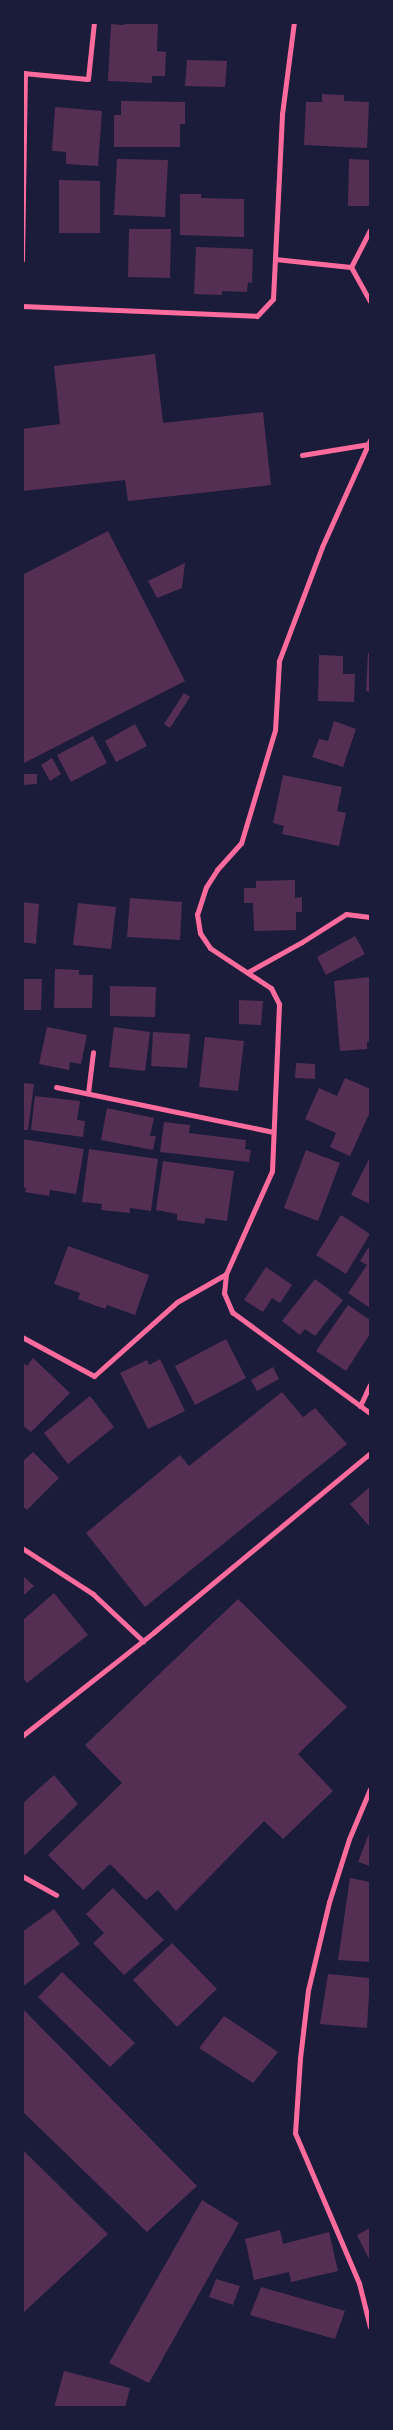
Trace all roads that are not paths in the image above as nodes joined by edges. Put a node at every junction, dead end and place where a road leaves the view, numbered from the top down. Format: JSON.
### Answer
{"nodes":[{"id":1,"x":94,"y":22,"type":"edge"},
{"id":2,"x":294,"y":22,"type":"edge"},
{"id":3,"x":24,"y":73,"type":"edge"},
{"id":4,"x":370,"y":230,"type":"edge"},
{"id":5,"x":275,"y":259,"type":"junction"},
{"id":6,"x":22,"y":260,"type":"edge"},
{"id":7,"x":352,"y":267,"type":"junction"},
{"id":8,"x":370,"y":301,"type":"edge"},
{"id":9,"x":22,"y":306,"type":"edge"},
{"id":10,"x":370,"y":442,"type":"edge"},
{"id":11,"x":302,"y":455,"type":"dead end"},
{"id":12,"x":370,"y":917,"type":"edge"},
{"id":13,"x":248,"y":972,"type":"junction"},
{"id":14,"x":93,"y":1052,"type":"dead end"},
{"id":15,"x":56,"y":1087,"type":"dead end"},
{"id":16,"x":88,"y":1094,"type":"junction"},
{"id":17,"x":273,"y":1132,"type":"junction"},
{"id":18,"x":226,"y":1274,"type":"junction"},
{"id":19,"x":22,"y":1337,"type":"edge"},
{"id":20,"x":370,"y":1386,"type":"edge"},
{"id":21,"x":360,"y":1406,"type":"junction"},
{"id":22,"x":370,"y":1413,"type":"edge"},
{"id":23,"x":370,"y":1453,"type":"edge"},
{"id":24,"x":22,"y":1548,"type":"edge"},
{"id":25,"x":143,"y":1641,"type":"junction"},
{"id":26,"x":22,"y":1736,"type":"edge"},
{"id":27,"x":370,"y":1788,"type":"edge"},
{"id":28,"x":22,"y":1876,"type":"edge"},
{"id":29,"x":56,"y":1895,"type":"dead end"},
{"id":30,"x":370,"y":2327,"type":"edge"}],
"edges":[{"from":1,"to":3,"type":"street"},
{"from":2,"to":5,"type":"street"},
{"from":3,"to":6,"type":"street"},
{"from":4,"to":7,"type":"street"},
{"from":5,"to":7,"type":"street"},
{"from":5,"to":9,"type":"street"},
{"from":7,"to":8,"type":"street"},
{"from":10,"to":11,"type":"street"},
{"from":10,"to":13,"type":"street"},
{"from":12,"to":13,"type":"street"},
{"from":13,"to":17,"type":"street"},
{"from":14,"to":16,"type":"street"},
{"from":15,"to":16,"type":"street"},
{"from":16,"to":17,"type":"street"},
{"from":17,"to":18,"type":"street"},
{"from":18,"to":19,"type":"street"},
{"from":18,"to":21,"type":"street"},
{"from":20,"to":21,"type":"street"},
{"from":21,"to":22,"type":"street"},
{"from":23,"to":25,"type":"street"},
{"from":24,"to":25,"type":"street"},
{"from":25,"to":26,"type":"street"},
{"from":27,"to":30,"type":"street"},
{"from":28,"to":29,"type":"street"}]}
